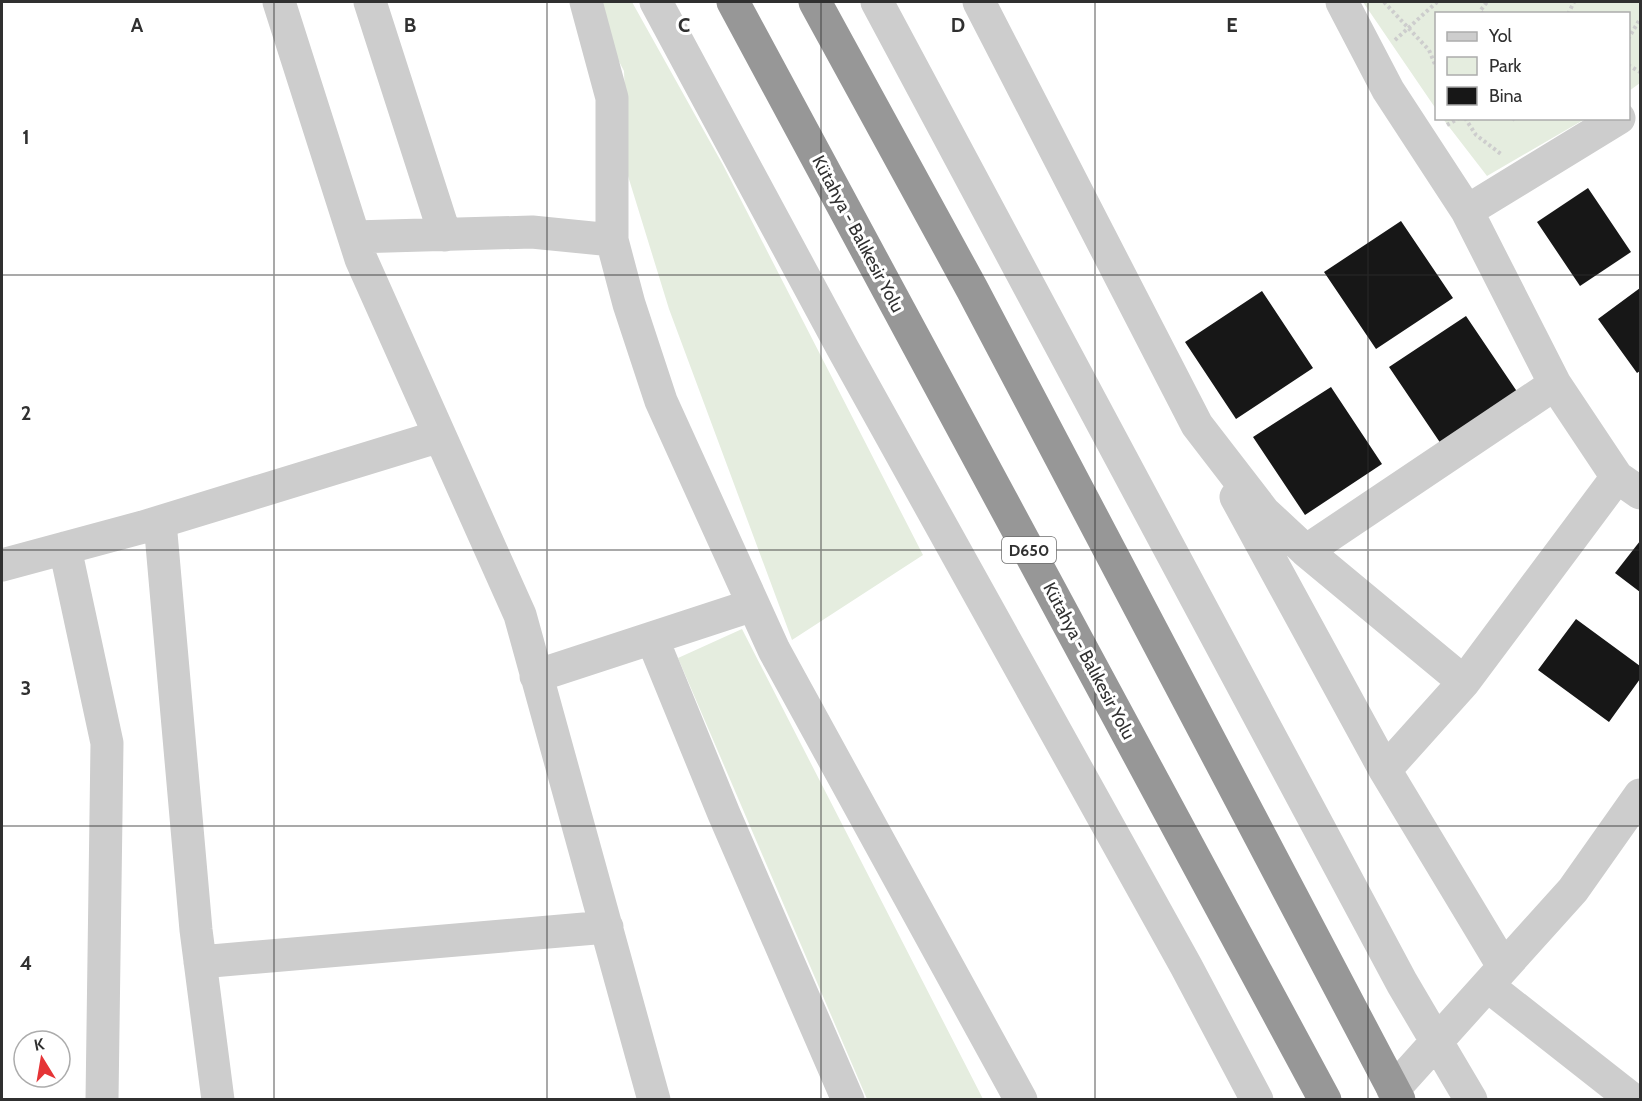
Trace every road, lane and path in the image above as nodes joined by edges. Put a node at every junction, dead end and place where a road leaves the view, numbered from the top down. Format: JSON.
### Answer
{"nodes":[{"id":1,"x":279,"y":2,"type":"edge"},
{"id":2,"x":370,"y":2,"type":"edge"},
{"id":3,"x":586,"y":2,"type":"edge"},
{"id":4,"x":656,"y":2,"type":"edge"},
{"id":5,"x":733,"y":2,"type":"edge"},
{"id":6,"x":815,"y":2,"type":"edge"},
{"id":7,"x":877,"y":2,"type":"edge"},
{"id":8,"x":979,"y":2,"type":"edge"},
{"id":9,"x":1342,"y":2,"type":"edge"},
{"id":10,"x":1384,"y":2,"type":"edge"},
{"id":11,"x":1437,"y":2,"type":"edge"},
{"id":12,"x":1641,"y":19,"type":"edge"},
{"id":13,"x":1411,"y":28,"type":"junction"},
{"id":14,"x":1630,"y":37,"type":"edge"},
{"id":15,"x":1371,"y":58,"type":"junction"},
{"id":16,"x":1435,"y":63,"type":"edge"},
{"id":17,"x":1466,"y":120,"type":"edge"},
{"id":18,"x":1616,"y":120,"type":"edge"},
{"id":19,"x":1506,"y":154,"type":"dead end"},
{"id":20,"x":1467,"y":212,"type":"junction"},
{"id":21,"x":445,"y":235,"type":"junction"},
{"id":22,"x":354,"y":237,"type":"junction"},
{"id":23,"x":612,"y":240,"type":"junction"},
{"id":24,"x":1555,"y":384,"type":"junction"},
{"id":25,"x":1197,"y":424,"type":"junction"},
{"id":26,"x":440,"y":436,"type":"junction"},
{"id":27,"x":1629,"y":485,"type":"edge"},
{"id":28,"x":160,"y":522,"type":"junction"},
{"id":29,"x":65,"y":548,"type":"junction"},
{"id":30,"x":1306,"y":551,"type":"junction"},
{"id":31,"x":2,"y":565,"type":"edge"},
{"id":32,"x":753,"y":605,"type":"junction"},
{"id":33,"x":652,"y":638,"type":"junction"},
{"id":34,"x":536,"y":676,"type":"junction"},
{"id":35,"x":1464,"y":682,"type":"junction"},
{"id":36,"x":1385,"y":770,"type":"junction"},
{"id":37,"x":1636,"y":812,"type":"edge"},
{"id":38,"x":607,"y":927,"type":"junction"},
{"id":39,"x":200,"y":962,"type":"junction"},
{"id":40,"x":1495,"y":976,"type":"junction"},
{"id":41,"x":1402,"y":983,"type":"junction"},
{"id":42,"x":1462,"y":1015,"type":"junction"},
{"id":43,"x":1438,"y":1041,"type":"junction"},
{"id":44,"x":1396,"y":1095,"type":"edge"},
{"id":45,"x":102,"y":1100,"type":"edge"},
{"id":46,"x":218,"y":1100,"type":"edge"},
{"id":47,"x":654,"y":1100,"type":"edge"},
{"id":48,"x":848,"y":1100,"type":"edge"},
{"id":49,"x":1021,"y":1100,"type":"edge"},
{"id":50,"x":1257,"y":1100,"type":"edge"},
{"id":51,"x":1325,"y":1100,"type":"edge"},
{"id":52,"x":1471,"y":1100,"type":"edge"},
{"id":53,"x":1633,"y":1100,"type":"edge"}],
"edges":[{"from":1,"to":22,"type":"street"},
{"from":2,"to":21,"type":"street"},
{"from":3,"to":23,"type":"street"},
{"from":4,"to":50,"type":"street"},
{"from":5,"to":51,"type":"highway","name":"Kütahya - Balıkesir Yolu","number":"D650"},
{"from":6,"to":44,"type":"highway"},
{"from":7,"to":41,"type":"street"},
{"from":8,"to":25,"type":"street"},
{"from":9,"to":15,"type":"street"},
{"from":10,"to":13,"type":"path"},
{"from":11,"to":13,"type":"path"},
{"from":12,"to":14,"type":"path"},
{"from":13,"to":15,"type":"path"},
{"from":13,"to":16,"type":"path"},
{"from":15,"to":20,"type":"street"},
{"from":17,"to":19,"type":"path"},
{"from":18,"to":20,"type":"street"},
{"from":20,"to":24,"type":"street"},
{"from":21,"to":22,"type":"street"},
{"from":21,"to":23,"type":"street"},
{"from":22,"to":26,"type":"street"},
{"from":23,"to":32,"type":"street"},
{"from":24,"to":27,"type":"street"},
{"from":24,"to":30,"type":"street"},
{"from":25,"to":30,"type":"street"},
{"from":25,"to":36,"type":"street"},
{"from":26,"to":28,"type":"street"},
{"from":26,"to":34,"type":"street"},
{"from":27,"to":35,"type":"street"},
{"from":28,"to":29,"type":"street"},
{"from":28,"to":39,"type":"street"},
{"from":29,"to":31,"type":"street"},
{"from":29,"to":45,"type":"street"},
{"from":30,"to":35,"type":"street"},
{"from":32,"to":33,"type":"street"},
{"from":32,"to":49,"type":"street"},
{"from":33,"to":34,"type":"street"},
{"from":33,"to":48,"type":"street"},
{"from":34,"to":38,"type":"street"},
{"from":35,"to":36,"type":"street"},
{"from":36,"to":40,"type":"street"},
{"from":37,"to":40,"type":"street"},
{"from":38,"to":39,"type":"street"},
{"from":38,"to":47,"type":"street"},
{"from":39,"to":46,"type":"street"},
{"from":40,"to":42,"type":"street"},
{"from":40,"to":53,"type":"street"},
{"from":41,"to":42,"type":"street"},
{"from":41,"to":43,"type":"street"},
{"from":42,"to":43,"type":"street"},
{"from":43,"to":44,"type":"street"},
{"from":43,"to":52,"type":"street"}]}
